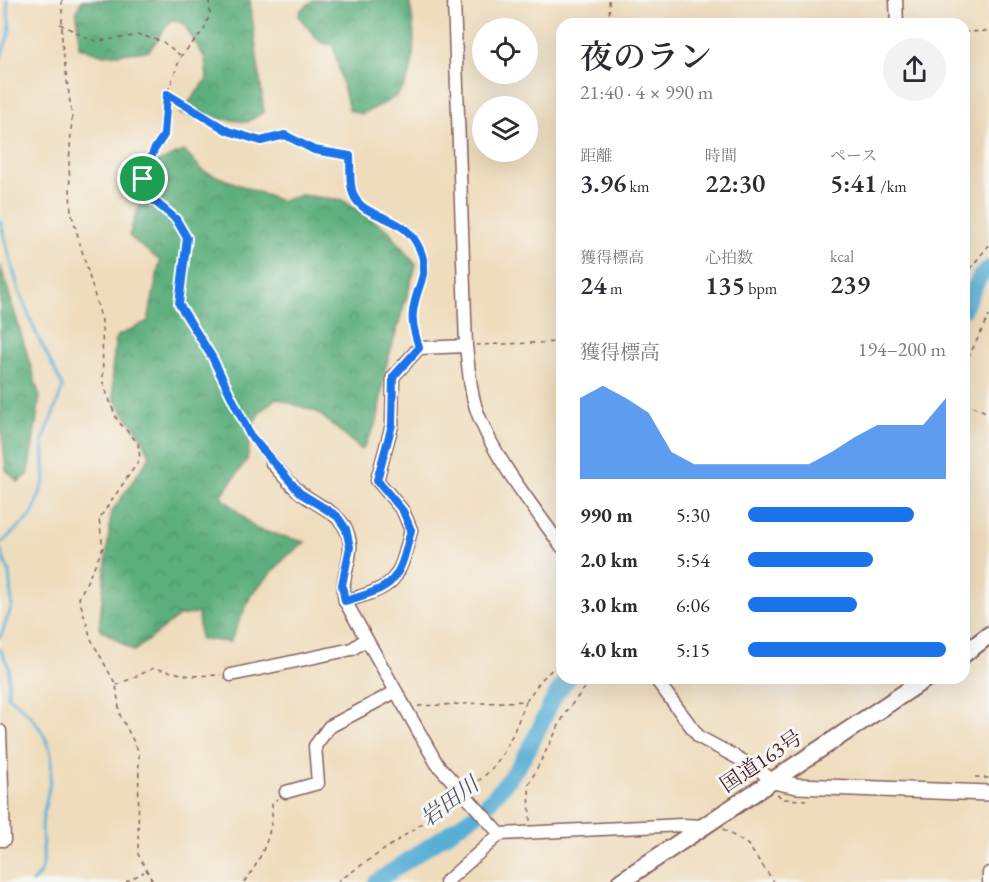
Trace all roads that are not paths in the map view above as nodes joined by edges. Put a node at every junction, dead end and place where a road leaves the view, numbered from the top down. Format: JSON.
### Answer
{"nodes":[{"id":1,"x":454,"y":0,"type":"edge"},
{"id":2,"x":896,"y":0,"type":"edge"},
{"id":3,"x":897,"y":18,"type":"edge"},
{"id":4,"x":466,"y":346,"type":"junction"},
{"id":5,"x":272,"y":463,"type":"road end"},
{"id":6,"x":556,"y":538,"type":"edge"},
{"id":7,"x":345,"y":601,"type":"junction"},
{"id":8,"x":989,"y":635,"type":"edge"},
{"id":9,"x":365,"y":640,"type":"junction"},
{"id":10,"x":970,"y":649,"type":"edge"},
{"id":11,"x":231,"y":675,"type":"road end"},
{"id":12,"x":660,"y":684,"type":"edge"},
{"id":13,"x":915,"y":684,"type":"edge"},
{"id":14,"x":395,"y":692,"type":"junction"},
{"id":15,"x":0,"y":731,"type":"edge"},
{"id":16,"x":1,"y":784,"type":"edge"},
{"id":17,"x":774,"y":787,"type":"junction"},
{"id":18,"x":286,"y":792,"type":"road end"},
{"id":19,"x":989,"y":793,"type":"edge"},
{"id":20,"x":709,"y":823,"type":"junction"},
{"id":21,"x":500,"y":834,"type":"junction"},
{"id":22,"x":2,"y":840,"type":"edge"},
{"id":23,"x":989,"y":873,"type":"edge"},
{"id":24,"x":446,"y":882,"type":"edge"},
{"id":25,"x":620,"y":882,"type":"edge"},
{"id":26,"x":989,"y":882,"type":"edge"}],
"edges":[{"from":1,"to":4,"type":"street"},
{"from":2,"to":3,"type":"street"},
{"from":4,"to":6,"type":"street"},
{"from":4,"to":7,"type":"street"},
{"from":5,"to":7,"type":"street"},
{"from":7,"to":9,"type":"street"},
{"from":8,"to":10,"type":"highway"},
{"from":9,"to":11,"type":"street"},
{"from":9,"to":14,"type":"street"},
{"from":12,"to":17,"type":"street"},
{"from":13,"to":17,"type":"highway","name":"国道163号"},
{"from":14,"to":18,"type":"street"},
{"from":14,"to":21,"type":"street"},
{"from":15,"to":16,"type":"street"},
{"from":16,"to":22,"type":"street"},
{"from":17,"to":19,"type":"main road"},
{"from":17,"to":20,"type":"highway","name":"国道163号"},
{"from":20,"to":21,"type":"street"},
{"from":20,"to":25,"type":"highway","name":"国道163号"},
{"from":21,"to":24,"type":"street"},
{"from":23,"to":26,"type":"street"}]}
